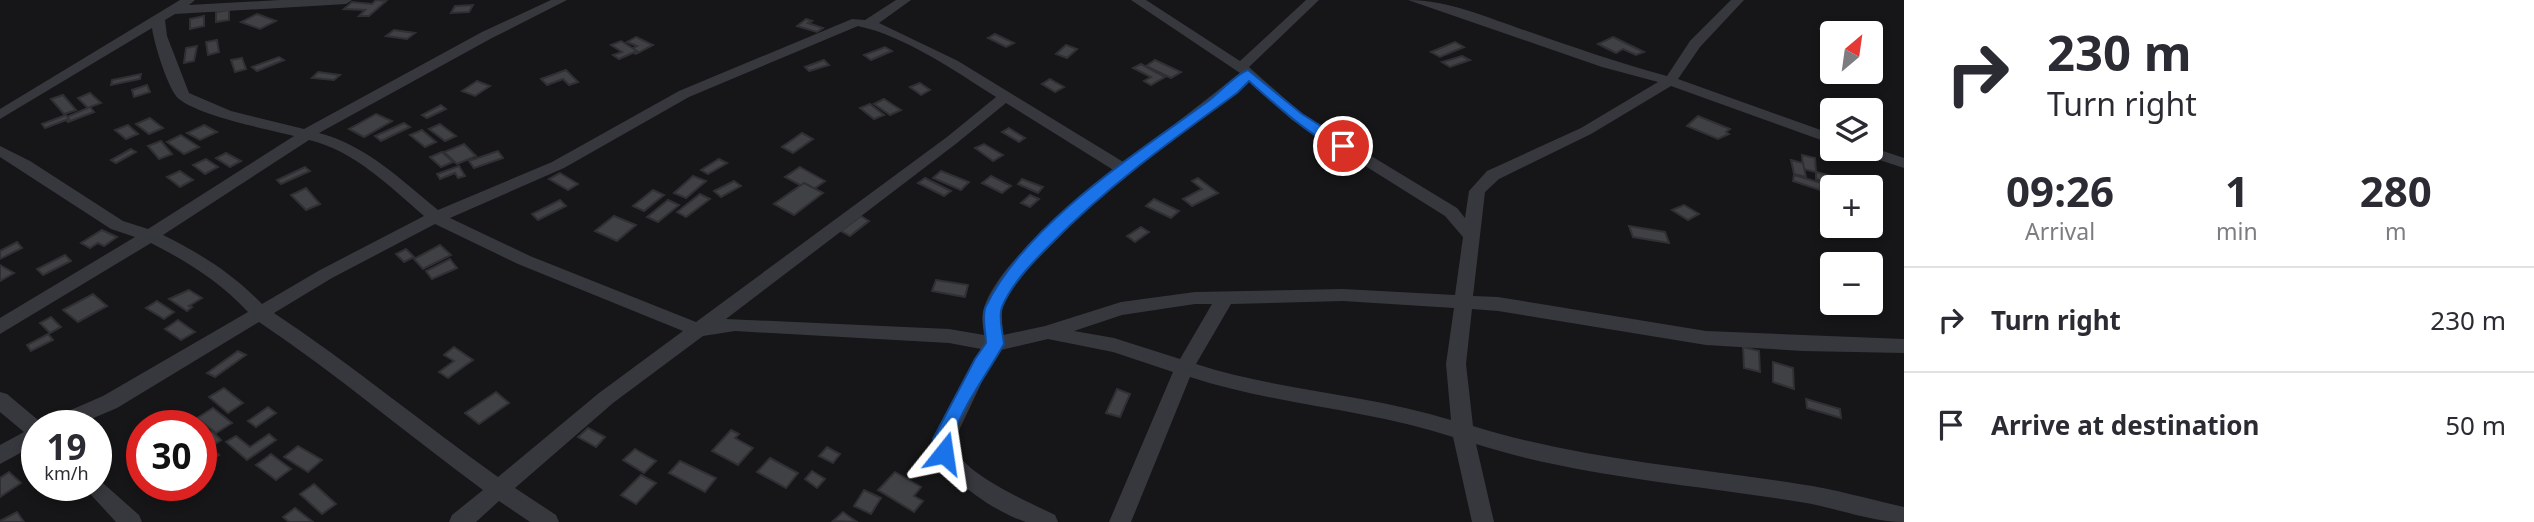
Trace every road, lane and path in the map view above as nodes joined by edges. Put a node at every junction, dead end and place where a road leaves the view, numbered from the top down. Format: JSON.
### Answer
{"nodes":[{"id":1,"x":189,"y":0,"type":"edge"},
{"id":2,"x":346,"y":0,"type":"edge"},
{"id":3,"x":561,"y":0,"type":"edge"},
{"id":4,"x":905,"y":0,"type":"edge"},
{"id":5,"x":1137,"y":0,"type":"edge"},
{"id":6,"x":1314,"y":0,"type":"edge"},
{"id":7,"x":1414,"y":0,"type":"edge"},
{"id":8,"x":1738,"y":0,"type":"edge"},
{"id":9,"x":1461,"y":6,"type":"edge"},
{"id":10,"x":164,"y":14,"type":"junction"},
{"id":11,"x":869,"y":23,"type":"junction"},
{"id":12,"x":1245,"y":70,"type":"junction"},
{"id":13,"x":1670,"y":81,"type":"junction"},
{"id":14,"x":1007,"y":95,"type":"junction"},
{"id":15,"x":0,"y":115,"type":"edge"},
{"id":16,"x":307,"y":134,"type":"junction"},
{"id":17,"x":1820,"y":135,"type":"edge"},
{"id":18,"x":0,"y":151,"type":"edge"},
{"id":19,"x":1883,"y":156,"type":"edge"},
{"id":20,"x":1904,"y":163,"type":"edge"},
{"id":21,"x":1124,"y":169,"type":"junction"},
{"id":22,"x":435,"y":217,"type":"junction"},
{"id":23,"x":150,"y":236,"type":"junction"},
{"id":24,"x":1473,"y":238,"type":"junction"},
{"id":25,"x":1226,"y":296,"type":"junction"},
{"id":26,"x":1464,"y":302,"type":"junction"},
{"id":27,"x":261,"y":314,"type":"junction"},
{"id":28,"x":0,"y":327,"type":"edge"},
{"id":29,"x":698,"y":330,"type":"junction"},
{"id":30,"x":1046,"y":333,"type":"junction"},
{"id":31,"x":995,"y":344,"type":"junction"},
{"id":32,"x":1904,"y":346,"type":"edge"},
{"id":33,"x":1184,"y":369,"type":"junction"},
{"id":34,"x":0,"y":400,"type":"edge"},
{"id":35,"x":92,"y":410,"type":"edge"},
{"id":36,"x":21,"y":419,"type":"edge"},
{"id":37,"x":1463,"y":433,"type":"junction"},
{"id":38,"x":21,"y":443,"type":"edge"},
{"id":39,"x":0,"y":455,"type":"edge"},
{"id":40,"x":498,"y":489,"type":"junction"},
{"id":41,"x":109,"y":501,"type":"edge"},
{"id":42,"x":1904,"y":516,"type":"edge"},
{"id":43,"x":131,"y":522,"type":"edge"},
{"id":44,"x":460,"y":522,"type":"edge"},
{"id":45,"x":548,"y":522,"type":"edge"},
{"id":46,"x":1047,"y":522,"type":"edge"},
{"id":47,"x":1120,"y":522,"type":"edge"},
{"id":48,"x":1483,"y":522,"type":"edge"}],
"edges":[{"from":1,"to":10,"type":"street"},
{"from":2,"to":10,"type":"street"},
{"from":3,"to":16,"type":"street"},
{"from":4,"to":11,"type":"street"},
{"from":5,"to":12,"type":"street"},
{"from":6,"to":12,"type":"street"},
{"from":7,"to":9,"type":"street"},
{"from":8,"to":13,"type":"street"},
{"from":9,"to":13,"type":"street"},
{"from":10,"to":15,"type":"street"},
{"from":10,"to":16,"type":"street"},
{"from":11,"to":14,"type":"street"},
{"from":11,"to":22,"type":"street"},
{"from":12,"to":21,"type":"street"},
{"from":12,"to":24,"type":"street"},
{"from":13,"to":17,"type":"street"},
{"from":13,"to":24,"type":"street"},
{"from":14,"to":21,"type":"street"},
{"from":14,"to":29,"type":"street"},
{"from":16,"to":22,"type":"street"},
{"from":16,"to":23,"type":"street"},
{"from":18,"to":23,"type":"street"},
{"from":19,"to":20,"type":"street"},
{"from":21,"to":31,"type":"street"},
{"from":22,"to":27,"type":"street"},
{"from":22,"to":29,"type":"street"},
{"from":23,"to":27,"type":"street"},
{"from":23,"to":28,"type":"street"},
{"from":24,"to":26,"type":"street"},
{"from":25,"to":26,"type":"street"},
{"from":25,"to":30,"type":"street"},
{"from":25,"to":33,"type":"street"},
{"from":26,"to":32,"type":"street"},
{"from":26,"to":37,"type":"street"},
{"from":27,"to":35,"type":"street"},
{"from":27,"to":40,"type":"street"},
{"from":29,"to":31,"type":"street"},
{"from":29,"to":40,"type":"street"},
{"from":30,"to":31,"type":"street"},
{"from":30,"to":33,"type":"street"},
{"from":31,"to":46,"type":"street"},
{"from":33,"to":37,"type":"street"},
{"from":33,"to":47,"type":"street"},
{"from":34,"to":36,"type":"street"},
{"from":37,"to":42,"type":"street"},
{"from":37,"to":48,"type":"street"},
{"from":38,"to":39,"type":"street"},
{"from":40,"to":44,"type":"street"},
{"from":40,"to":45,"type":"street"},
{"from":41,"to":43,"type":"street"}]}
